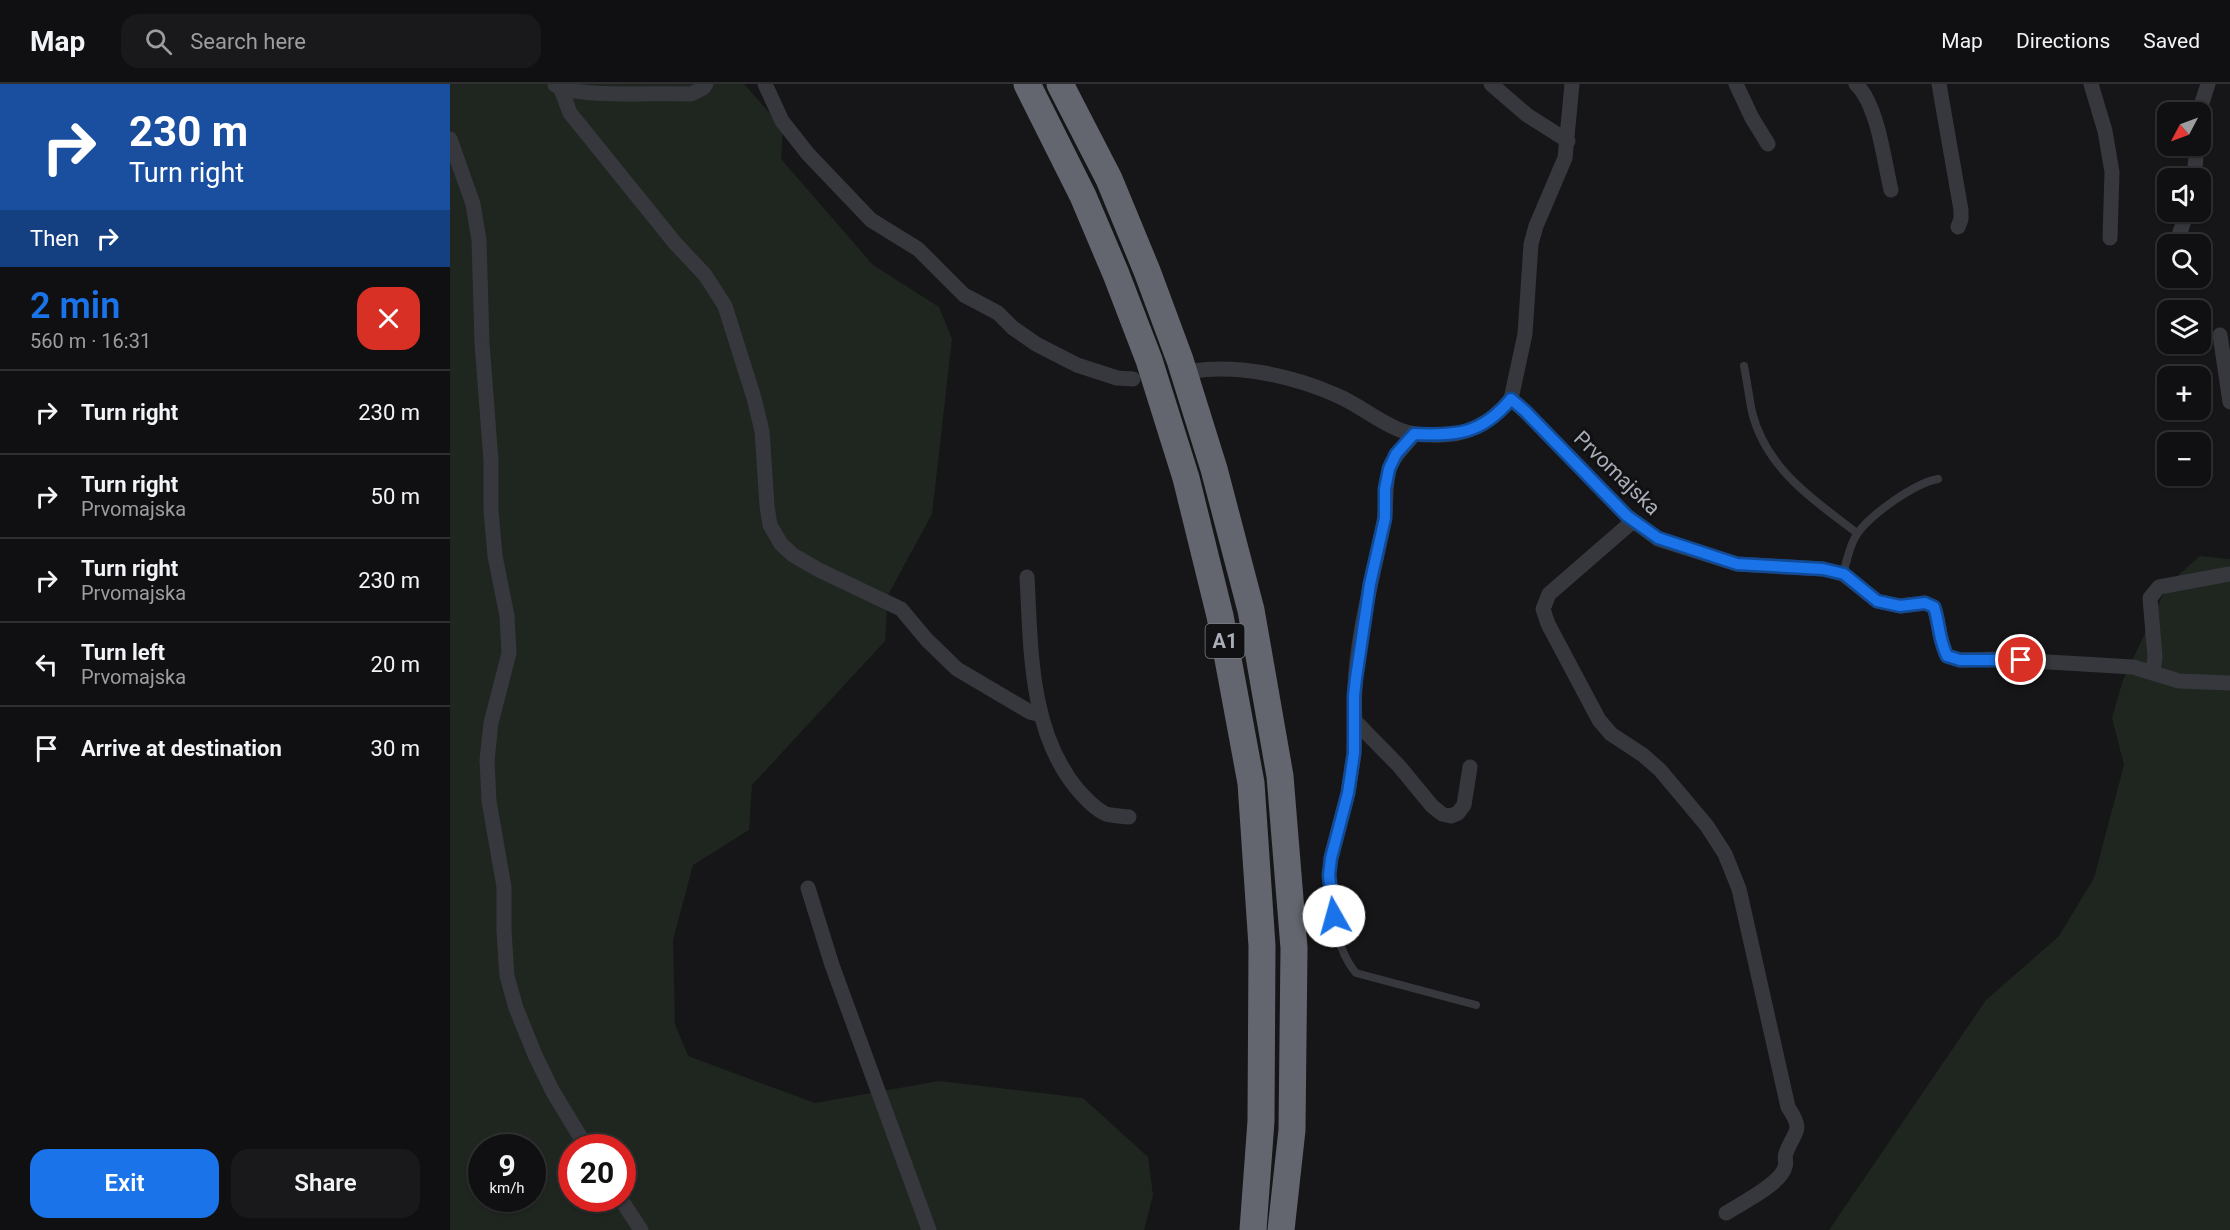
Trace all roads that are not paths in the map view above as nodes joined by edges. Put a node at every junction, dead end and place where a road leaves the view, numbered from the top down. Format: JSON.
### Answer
{"nodes":[{"id":1,"x":706,"y":84,"type":"edge"},
{"id":2,"x":765,"y":84,"type":"edge"},
{"id":3,"x":1027,"y":84,"type":"edge"},
{"id":4,"x":1060,"y":84,"type":"edge"},
{"id":5,"x":1491,"y":84,"type":"edge"},
{"id":6,"x":1572,"y":84,"type":"edge"},
{"id":7,"x":1736,"y":84,"type":"edge"},
{"id":8,"x":1856,"y":84,"type":"edge"},
{"id":9,"x":1939,"y":84,"type":"edge"},
{"id":10,"x":2091,"y":84,"type":"edge"},
{"id":11,"x":2208,"y":84,"type":"edge"},
{"id":12,"x":557,"y":86,"type":"edge"},
{"id":13,"x":2202,"y":102,"type":"edge"},
{"id":14,"x":450,"y":139,"type":"edge"},
{"id":15,"x":1568,"y":141,"type":"junction"},
{"id":16,"x":1768,"y":144,"type":"dead end"},
{"id":17,"x":1891,"y":190,"type":"dead end"},
{"id":18,"x":1958,"y":227,"type":"dead end"},
{"id":19,"x":2110,"y":238,"type":"dead end"},
{"id":20,"x":2220,"y":334,"type":"dead end"},
{"id":21,"x":1744,"y":366,"type":"dead end"},
{"id":22,"x":1193,"y":371,"type":"dead end"},
{"id":23,"x":1133,"y":379,"type":"dead end"},
{"id":24,"x":1511,"y":399,"type":"junction"},
{"id":25,"x":2230,"y":402,"type":"edge"},
{"id":26,"x":1414,"y":434,"type":"junction"},
{"id":27,"x":1938,"y":479,"type":"dead end"},
{"id":28,"x":1634,"y":521,"type":"junction"},
{"id":29,"x":1857,"y":533,"type":"junction"},
{"id":30,"x":1844,"y":574,"type":"junction"},
{"id":31,"x":2230,"y":574,"type":"edge"},
{"id":32,"x":1027,"y":577,"type":"dead end"},
{"id":33,"x":2153,"y":673,"type":"junction"},
{"id":34,"x":2230,"y":683,"type":"edge"},
{"id":35,"x":1041,"y":715,"type":"junction"},
{"id":36,"x":1355,"y":721,"type":"junction"},
{"id":37,"x":1470,"y":767,"type":"dead end"},
{"id":38,"x":1129,"y":817,"type":"dead end"},
{"id":39,"x":1331,"y":858,"type":"joint"},
{"id":40,"x":808,"y":888,"type":"dead end"},
{"id":41,"x":1476,"y":1005,"type":"dead end"},
{"id":42,"x":578,"y":1134,"type":"edge"},
{"id":43,"x":629,"y":1212,"type":"edge"},
{"id":44,"x":1726,"y":1213,"type":"dead end"},
{"id":45,"x":641,"y":1230,"type":"edge"},
{"id":46,"x":929,"y":1230,"type":"edge"},
{"id":47,"x":1253,"y":1230,"type":"edge"},
{"id":48,"x":1281,"y":1230,"type":"edge"}],
"edges":[{"from":1,"to":12,"type":"street"},
{"from":2,"to":23,"type":"street"},
{"from":3,"to":47,"type":"highway","number":"A1"},
{"from":4,"to":48,"type":"highway","number":"A1"},
{"from":5,"to":15,"type":"street"},
{"from":6,"to":15,"type":"street"},
{"from":7,"to":16,"type":"street"},
{"from":8,"to":17,"type":"street"},
{"from":9,"to":18,"type":"street"},
{"from":10,"to":19,"type":"street"},
{"from":11,"to":13,"type":"street"},
{"from":12,"to":35,"type":"street"},
{"from":14,"to":42,"type":"street"},
{"from":15,"to":24,"type":"street"},
{"from":20,"to":25,"type":"street"},
{"from":21,"to":29,"type":"lane"},
{"from":22,"to":26,"type":"street"},
{"from":24,"to":26,"type":"street"},
{"from":24,"to":28,"type":"street","name":"Prvomajska"},
{"from":26,"to":36,"type":"street"},
{"from":27,"to":29,"type":"lane"},
{"from":28,"to":30,"type":"street","name":"Prvomajska"},
{"from":28,"to":44,"type":"street"},
{"from":29,"to":30,"type":"lane"},
{"from":30,"to":33,"type":"street","name":"Prvomajska"},
{"from":31,"to":33,"type":"street"},
{"from":32,"to":35,"type":"street"},
{"from":33,"to":34,"type":"street","name":"Prvomajska"},
{"from":35,"to":38,"type":"street"},
{"from":36,"to":37,"type":"street"},
{"from":36,"to":39,"type":"street"},
{"from":39,"to":41,"type":"lane"},
{"from":40,"to":46,"type":"street"},
{"from":43,"to":45,"type":"street"}]}
